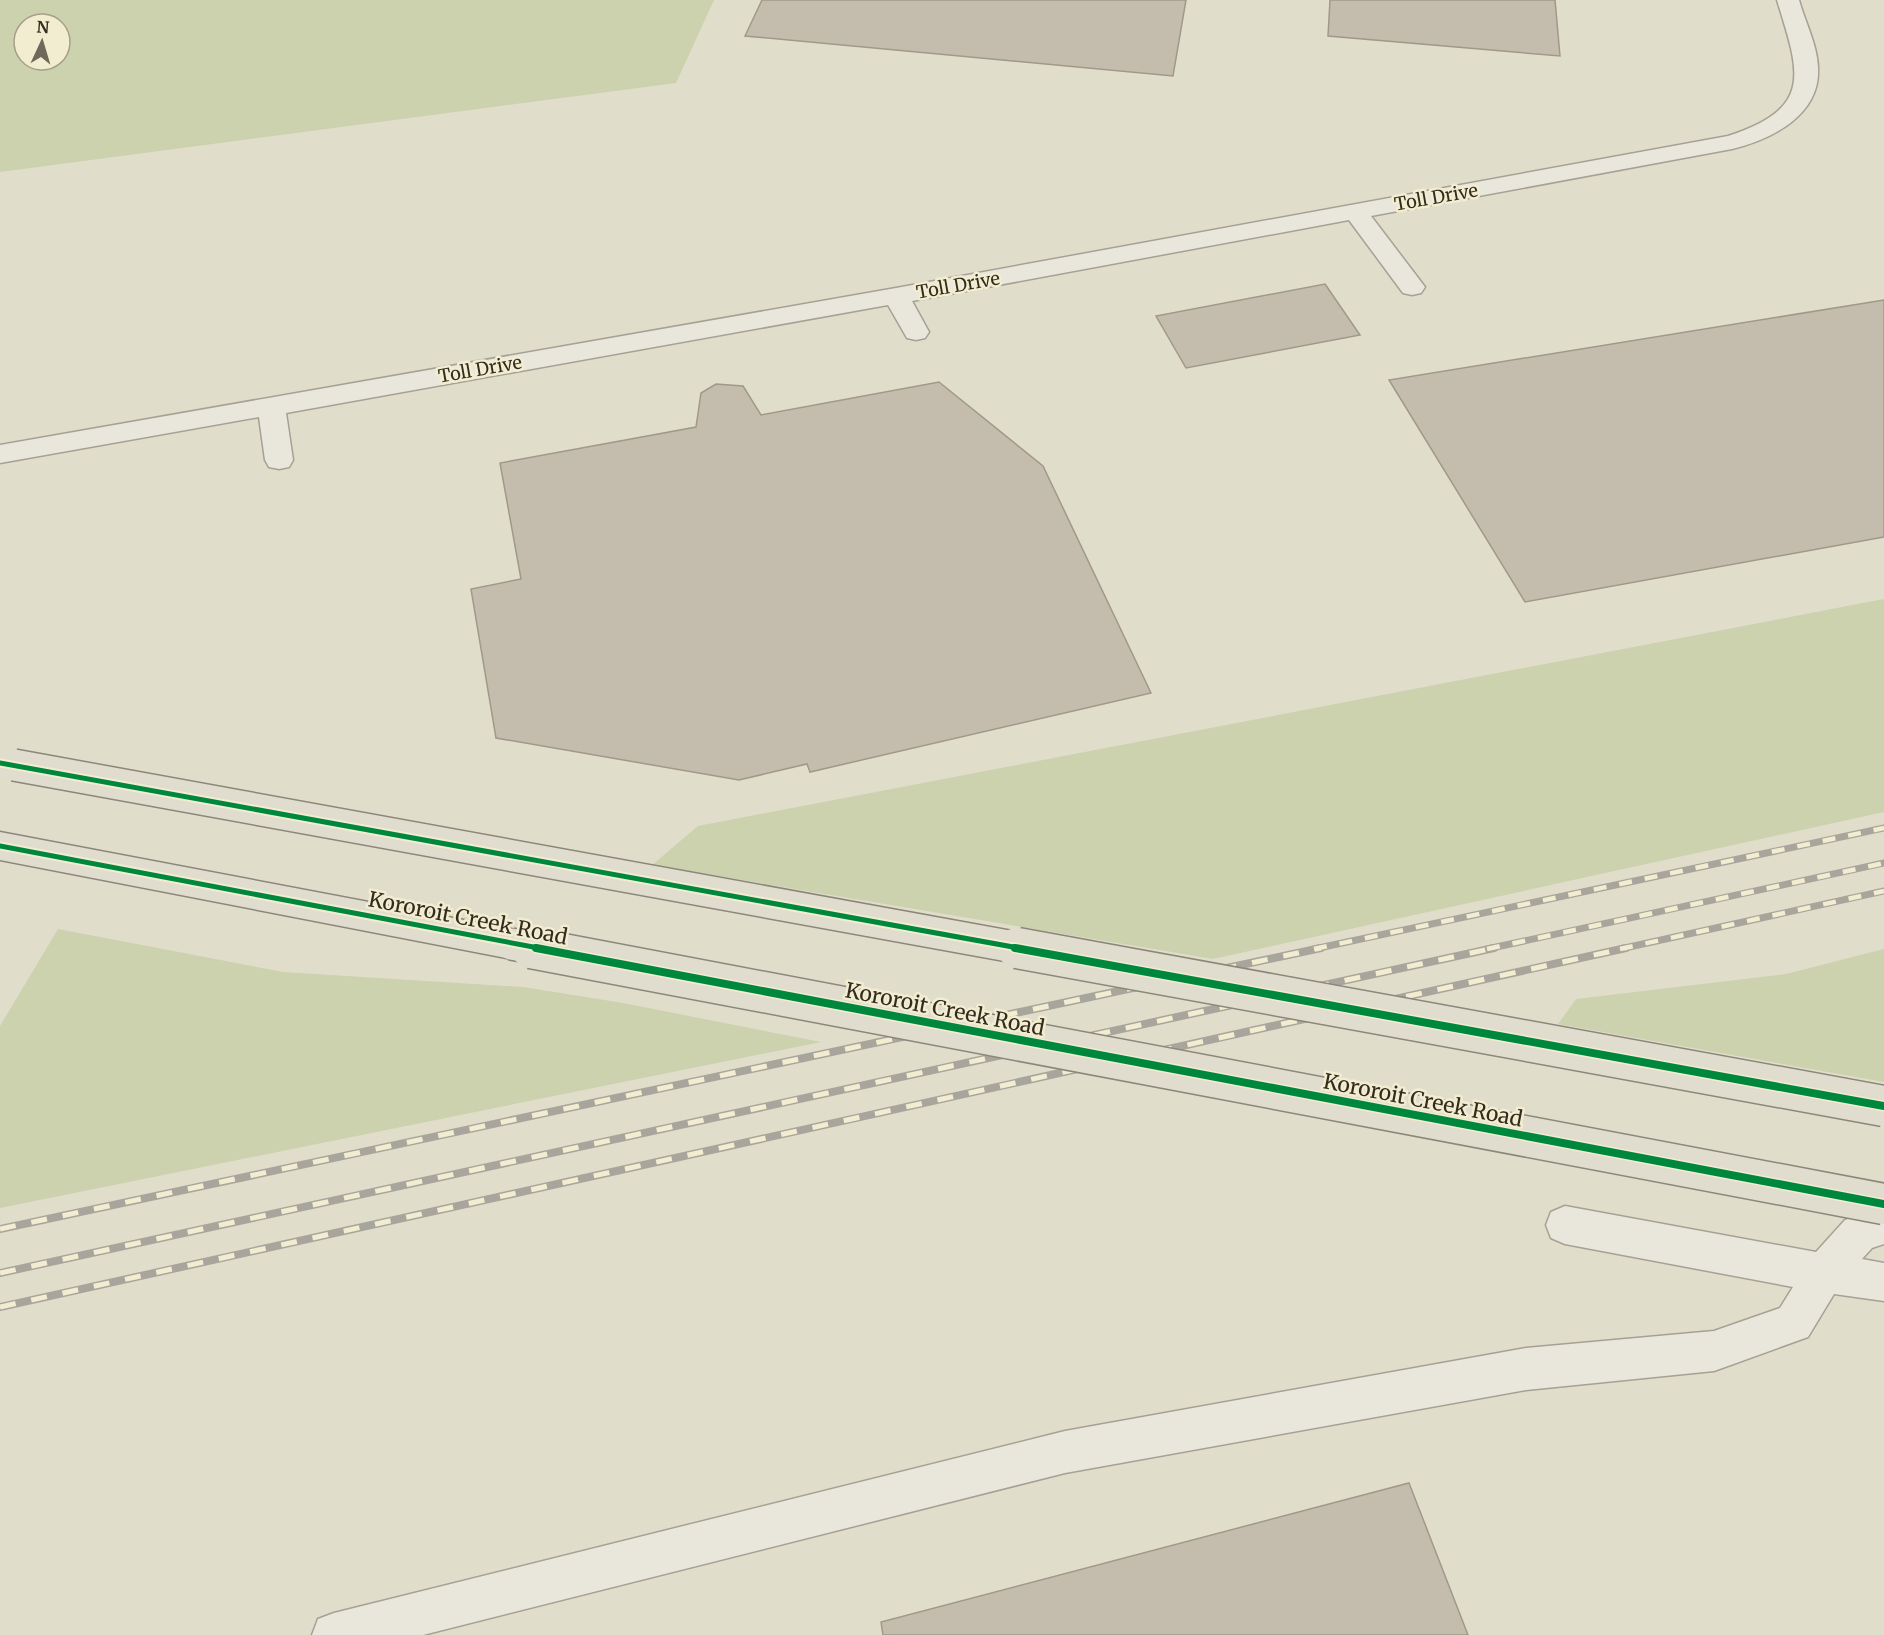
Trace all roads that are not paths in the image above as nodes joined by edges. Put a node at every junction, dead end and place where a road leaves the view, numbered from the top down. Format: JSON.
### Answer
{"nodes":[{"id":1,"x":1788,"y":0,"type":"edge"},
{"id":2,"x":1355,"y":212,"type":"junction"},
{"id":3,"x":1412,"y":287,"type":"dead end"},
{"id":4,"x":896,"y":296,"type":"junction"},
{"id":5,"x":916,"y":332,"type":"dead end"},
{"id":6,"x":272,"y":406,"type":"junction"},
{"id":7,"x":0,"y":454,"type":"edge"},
{"id":8,"x":279,"y":459,"type":"dead end"},
{"id":9,"x":7,"y":764,"type":"edge"},
{"id":10,"x":0,"y":846,"type":"edge"},
{"id":11,"x":1884,"y":1106,"type":"edge"},
{"id":12,"x":1884,"y":1204,"type":"edge"},
{"id":13,"x":1565,"y":1225,"type":"dead end"},
{"id":14,"x":1884,"y":1225,"type":"edge"},
{"id":15,"x":1824,"y":1273,"type":"junction"},
{"id":16,"x":1884,"y":1282,"type":"edge"},
{"id":17,"x":334,"y":1635,"type":"edge"}],
"edges":[{"from":1,"to":2,"type":"street","name":"Toll Drive"},
{"from":2,"to":3,"type":"street"},
{"from":2,"to":4,"type":"street","name":"Toll Drive"},
{"from":4,"to":5,"type":"street"},
{"from":4,"to":6,"type":"street","name":"Toll Drive"},
{"from":6,"to":7,"type":"street","name":"Toll Drive"},
{"from":6,"to":8,"type":"street"},
{"from":9,"to":11,"type":"main road","bridge":true},
{"from":10,"to":12,"type":"main road","name":"Kororoit Creek Road","bridge":true},
{"from":13,"to":15,"type":"street"},
{"from":14,"to":15,"type":"street"},
{"from":15,"to":16,"type":"street"},
{"from":15,"to":17,"type":"street"}]}
